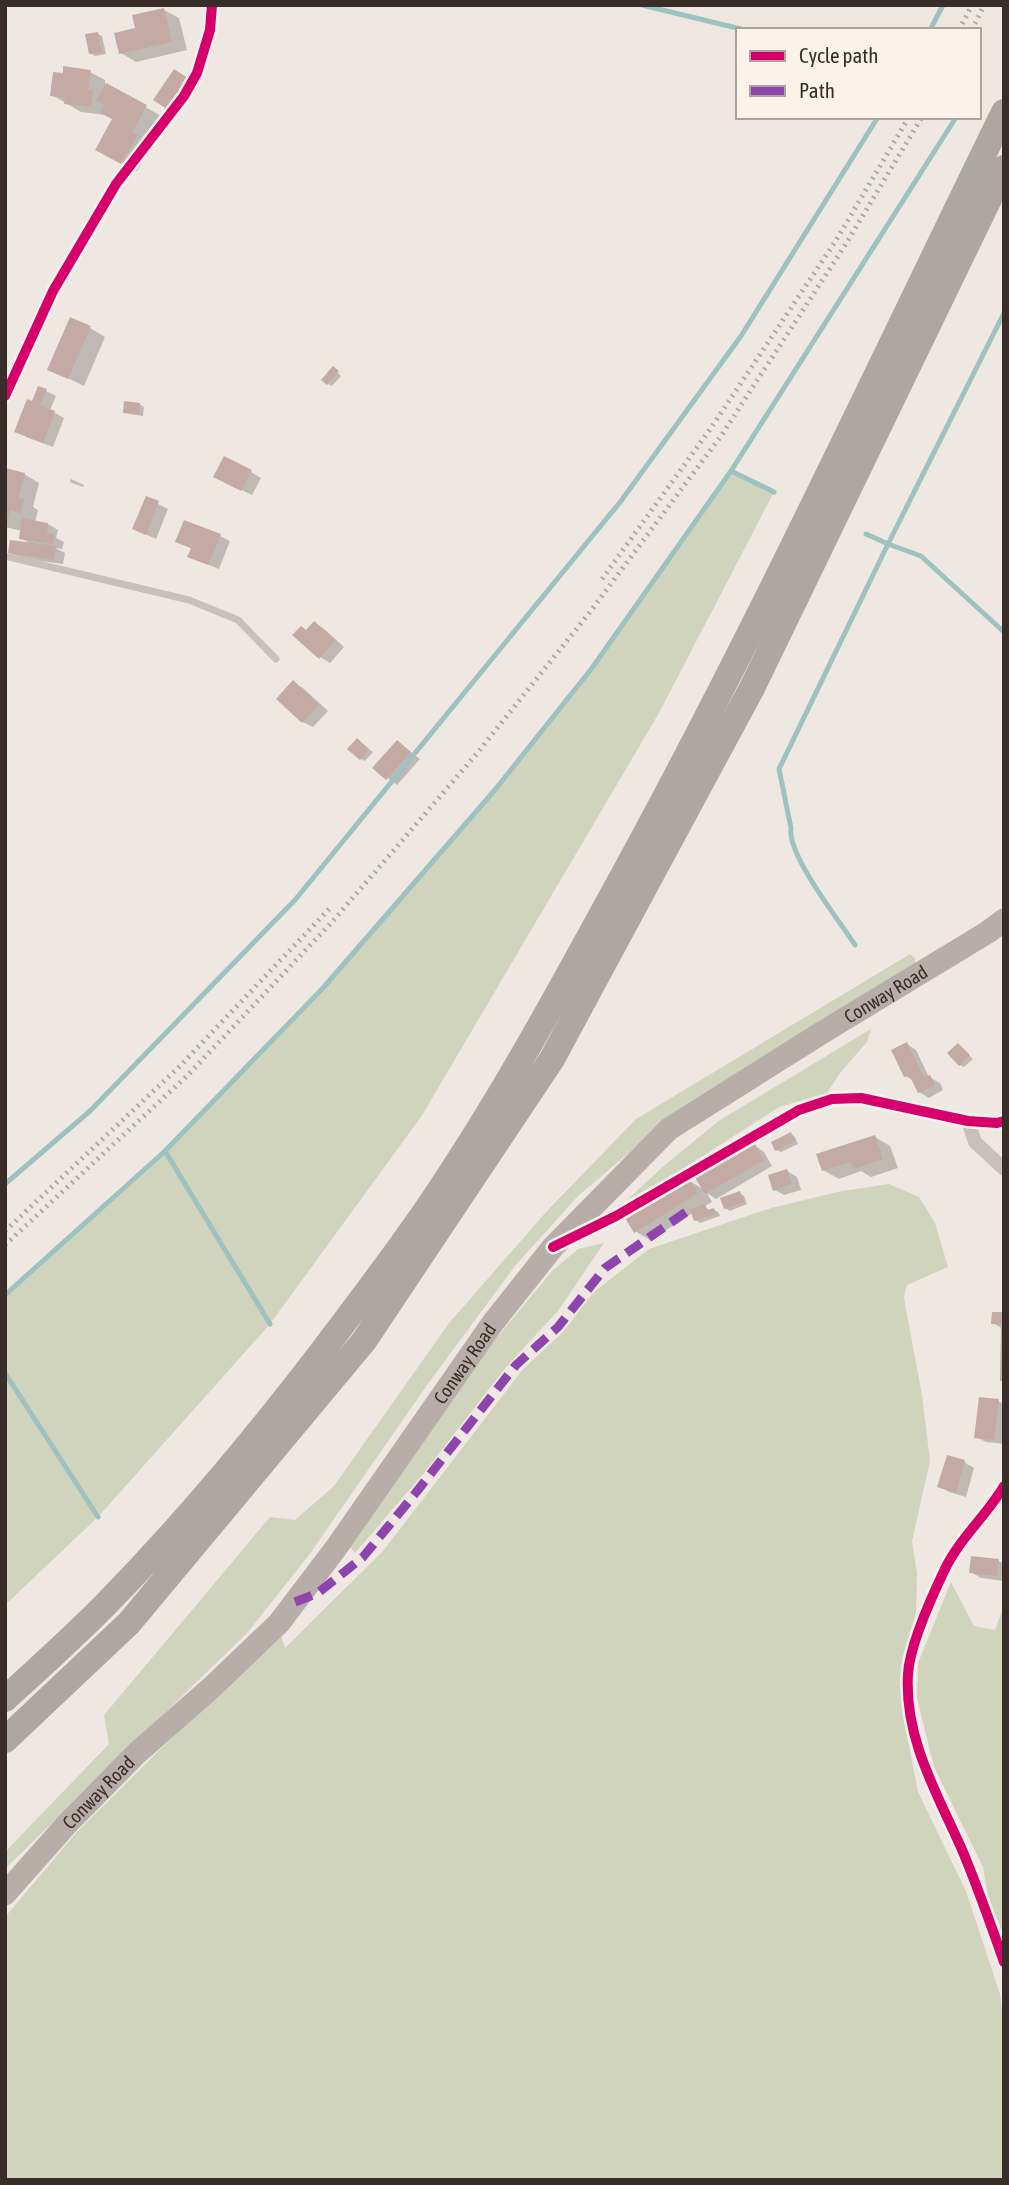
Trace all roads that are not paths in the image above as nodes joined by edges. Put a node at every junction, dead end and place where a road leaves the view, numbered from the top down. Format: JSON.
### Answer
{"nodes":[{"id":1,"x":212,"y":5,"type":"edge"},
{"id":2,"x":1004,"y":112,"type":"edge"},
{"id":3,"x":1004,"y":168,"type":"edge"},
{"id":4,"x":5,"y":396,"type":"edge"},
{"id":5,"x":5,"y":556,"type":"edge"},
{"id":6,"x":276,"y":659,"type":"dead end"},
{"id":7,"x":1004,"y":920,"type":"edge"},
{"id":8,"x":968,"y":1121,"type":"junction"},
{"id":9,"x":1004,"y":1121,"type":"edge"},
{"id":10,"x":1004,"y":1170,"type":"edge"},
{"id":11,"x":553,"y":1247,"type":"junction"},
{"id":12,"x":1004,"y":1486,"type":"edge"},
{"id":13,"x":5,"y":1699,"type":"edge"},
{"id":14,"x":5,"y":1740,"type":"edge"},
{"id":15,"x":5,"y":1894,"type":"edge"},
{"id":16,"x":1004,"y":1962,"type":"edge"}],
"edges":[{"from":1,"to":4,"type":"street"},
{"from":2,"to":13,"type":"highway"},
{"from":3,"to":14,"type":"highway"},
{"from":5,"to":6,"type":"lane"},
{"from":7,"to":11,"type":"main road","name":"Conway Road"},
{"from":8,"to":9,"type":"street"},
{"from":8,"to":10,"type":"street"},
{"from":8,"to":11,"type":"street"},
{"from":11,"to":15,"type":"main road","name":"Conway Road"},
{"from":12,"to":16,"type":"street"}]}
